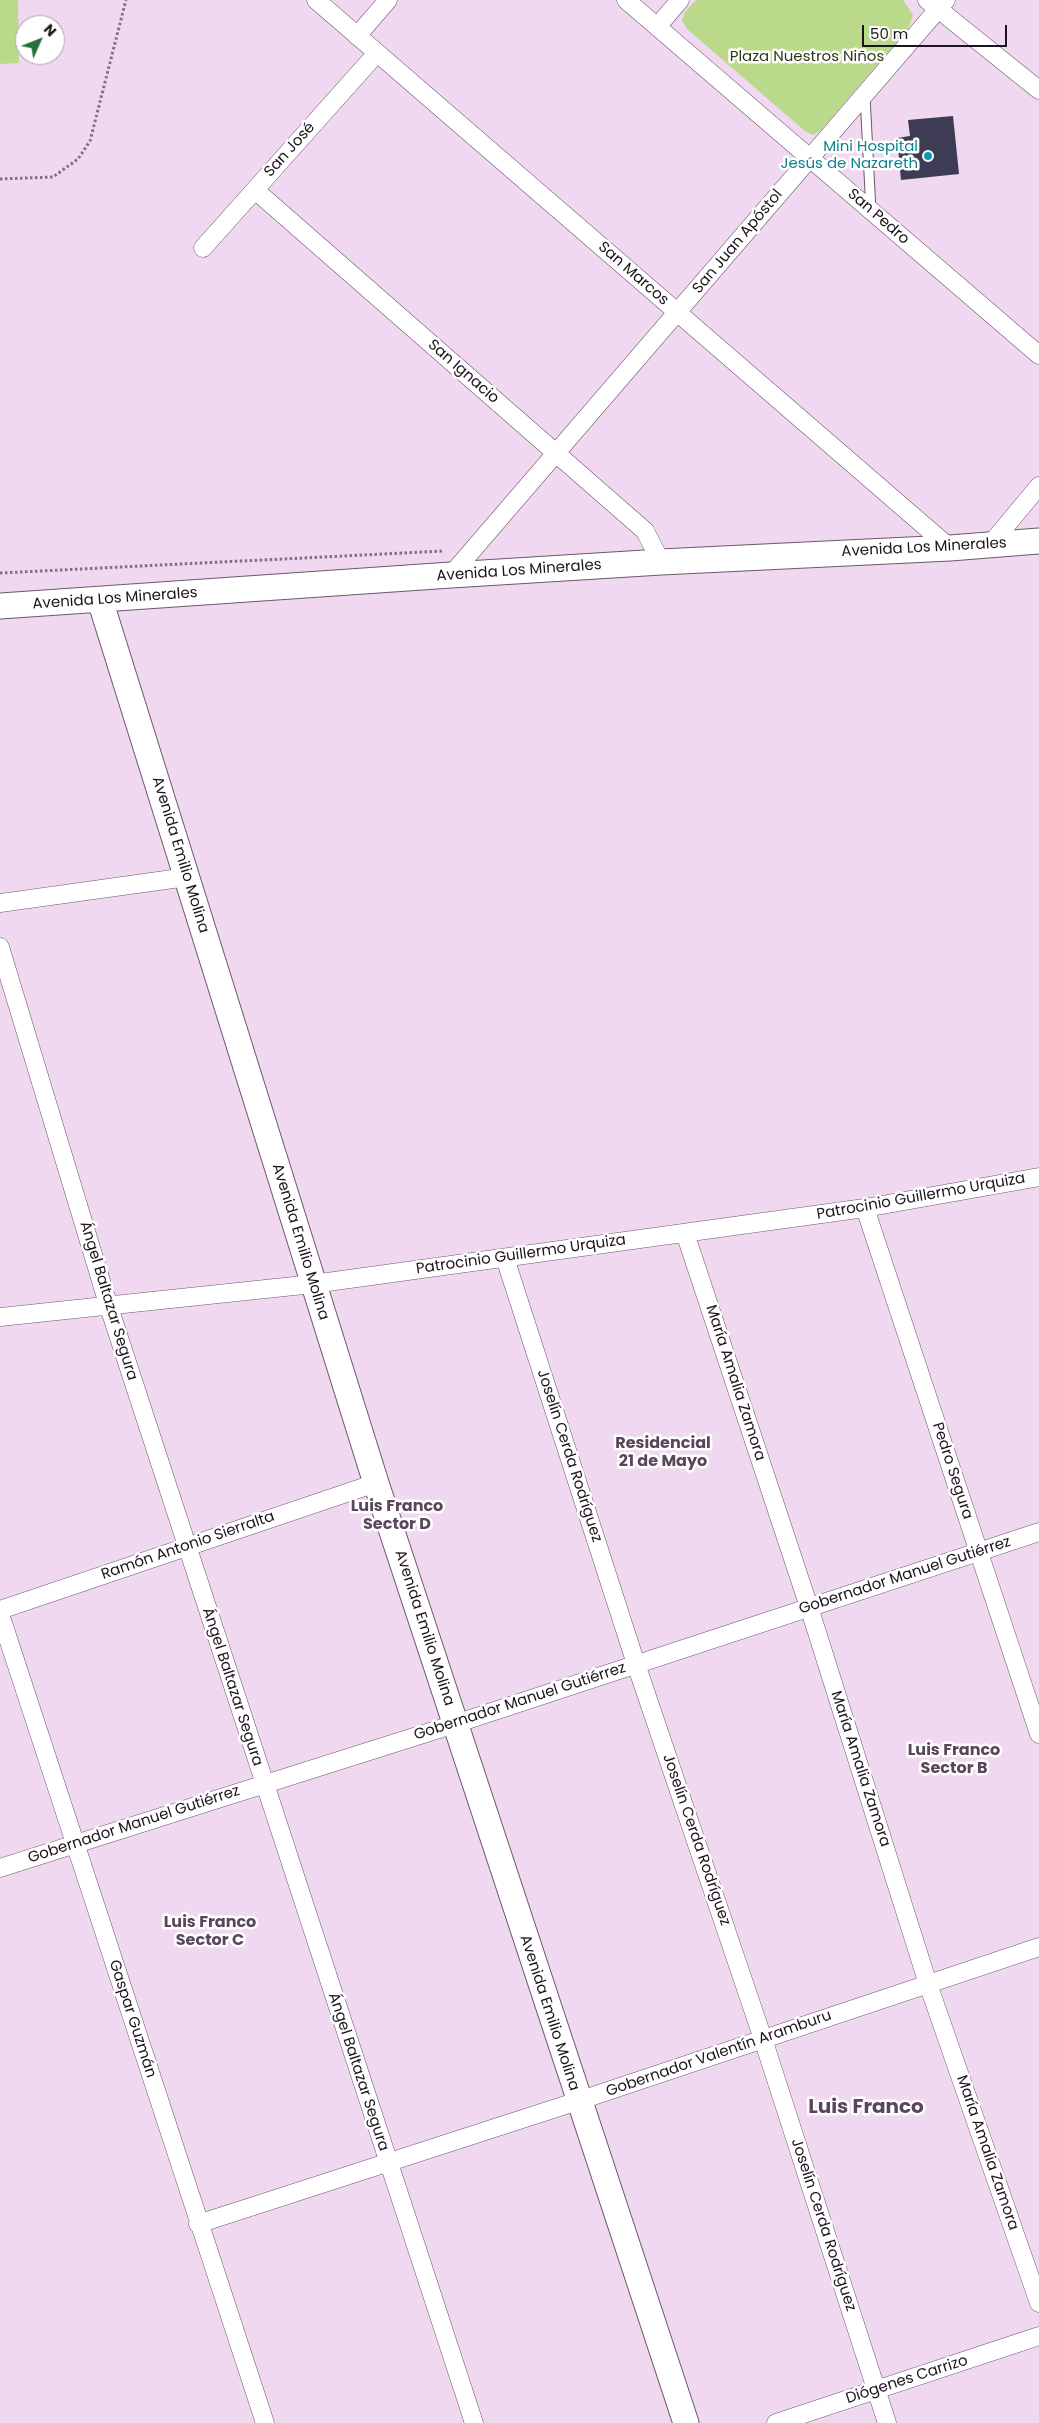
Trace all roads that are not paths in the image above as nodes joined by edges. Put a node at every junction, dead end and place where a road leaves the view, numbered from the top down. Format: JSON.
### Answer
{"nodes":[{"id":1,"x":316,"y":0,"type":"edge"},
{"id":2,"x":388,"y":0,"type":"edge"},
{"id":3,"x":626,"y":0,"type":"edge"},
{"id":4,"x":680,"y":0,"type":"edge"},
{"id":5,"x":937,"y":3,"type":"edge"},
{"id":6,"x":657,"y":27,"type":"junction"},
{"id":7,"x":357,"y":36,"type":"junction"},
{"id":8,"x":377,"y":53,"type":"junction"},
{"id":9,"x":1039,"y":90,"type":"edge"},
{"id":10,"x":864,"y":95,"type":"junction"},
{"id":11,"x":810,"y":158,"type":"junction"},
{"id":12,"x":254,"y":190,"type":"junction"},
{"id":13,"x":871,"y":211,"type":"junction"},
{"id":14,"x":202,"y":248,"type":"dead end"},
{"id":15,"x":678,"y":313,"type":"junction"},
{"id":16,"x":1037,"y":349,"type":"edge"},
{"id":17,"x":556,"y":453,"type":"junction"},
{"id":18,"x":1039,"y":486,"type":"edge"},
{"id":19,"x":1039,"y":541,"type":"edge"},
{"id":20,"x":990,"y":545,"type":"junction"},
{"id":21,"x":950,"y":548,"type":"junction"},
{"id":22,"x":661,"y":562,"type":"junction"},
{"id":23,"x":451,"y":575,"type":"junction"},
{"id":24,"x":100,"y":600,"type":"junction"},
{"id":25,"x":0,"y":606,"type":"edge"},
{"id":26,"x":187,"y":878,"type":"junction"},
{"id":27,"x":0,"y":902,"type":"edge"},
{"id":28,"x":0,"y":947,"type":"edge"},
{"id":29,"x":1039,"y":1177,"type":"edge"},
{"id":30,"x":865,"y":1208,"type":"junction"},
{"id":31,"x":685,"y":1233,"type":"junction"},
{"id":32,"x":505,"y":1258,"type":"junction"},
{"id":33,"x":313,"y":1284,"type":"junction"},
{"id":34,"x":108,"y":1304,"type":"junction"},
{"id":35,"x":0,"y":1317,"type":"edge"},
{"id":36,"x":376,"y":1483,"type":"junction"},
{"id":37,"x":1039,"y":1532,"type":"edge"},
{"id":38,"x":187,"y":1547,"type":"junction"},
{"id":39,"x":979,"y":1552,"type":"junction"},
{"id":40,"x":809,"y":1607,"type":"junction"},
{"id":41,"x":0,"y":1610,"type":"edge"},
{"id":42,"x":0,"y":1614,"type":"edge"},
{"id":43,"x":636,"y":1664,"type":"junction"},
{"id":44,"x":455,"y":1724,"type":"junction"},
{"id":45,"x":1039,"y":1734,"type":"edge"},
{"id":46,"x":264,"y":1784,"type":"junction"},
{"id":47,"x":75,"y":1844,"type":"junction"},
{"id":48,"x":0,"y":1868,"type":"edge"},
{"id":49,"x":1039,"y":1947,"type":"edge"},
{"id":50,"x":928,"y":1984,"type":"junction"},
{"id":51,"x":763,"y":2039,"type":"junction"},
{"id":52,"x":578,"y":2101,"type":"junction"},
{"id":53,"x":388,"y":2163,"type":"junction"},
{"id":54,"x":198,"y":2224,"type":"junction"},
{"id":55,"x":1039,"y":2303,"type":"edge"},
{"id":56,"x":1039,"y":2336,"type":"edge"},
{"id":57,"x":876,"y":2390,"type":"junction"},
{"id":58,"x":266,"y":2423,"type":"edge"},
{"id":59,"x":474,"y":2423,"type":"edge"},
{"id":60,"x":686,"y":2423,"type":"edge"},
{"id":61,"x":776,"y":2423,"type":"edge"},
{"id":62,"x":887,"y":2423,"type":"edge"}],
"edges":[{"from":1,"to":7,"type":"street","name":"San Marcos"},
{"from":2,"to":7,"type":"street"},
{"from":3,"to":6,"type":"street","name":"San Pedro"},
{"from":4,"to":6,"type":"street"},
{"from":5,"to":9,"type":"street"},
{"from":5,"to":10,"type":"street","name":"San Juan Apóstol"},
{"from":6,"to":11,"type":"street","name":"San Pedro"},
{"from":7,"to":8,"type":"street","name":"San Marcos"},
{"from":8,"to":12,"type":"street","name":"San José"},
{"from":8,"to":15,"type":"street","name":"San Marcos"},
{"from":10,"to":11,"type":"street","name":"San Juan Apóstol"},
{"from":10,"to":13,"type":"lane"},
{"from":11,"to":13,"type":"street","name":"San Pedro"},
{"from":11,"to":15,"type":"street","name":"San Juan Apóstol"},
{"from":12,"to":14,"type":"street","name":"San José"},
{"from":12,"to":17,"type":"street","name":"San Ignacio"},
{"from":13,"to":16,"type":"street","name":"San Pedro"},
{"from":15,"to":17,"type":"street","name":"San Juan Apóstol"},
{"from":15,"to":21,"type":"street","name":"San Marcos"},
{"from":17,"to":22,"type":"street","name":"San Ignacio"},
{"from":17,"to":23,"type":"street","name":"San Juan Apóstol"},
{"from":18,"to":20,"type":"street"},
{"from":19,"to":20,"type":"street","name":"Avenida Los Minerales"},
{"from":20,"to":21,"type":"street","name":"Avenida Los Minerales"},
{"from":21,"to":22,"type":"street","name":"Avenida Los Minerales"},
{"from":22,"to":23,"type":"street","name":"Avenida Los Minerales"},
{"from":23,"to":24,"type":"street","name":"Avenida Los Minerales"},
{"from":24,"to":25,"type":"street","name":"Avenida Los Minerales"},
{"from":24,"to":26,"type":"street","name":"Avenida Emilio Molina"},
{"from":26,"to":27,"type":"street"},
{"from":26,"to":33,"type":"street","name":"Avenida Emilio Molina"},
{"from":28,"to":34,"type":"street","name":"Ángel Baltazar Segura"},
{"from":29,"to":30,"type":"street","name":"Patrocinio Guillermo Urquiza"},
{"from":30,"to":31,"type":"street","name":"Patrocinio Guillermo Urquiza"},
{"from":30,"to":39,"type":"street","name":"Pedro Segura"},
{"from":31,"to":32,"type":"street","name":"Patrocinio Guillermo Urquiza"},
{"from":31,"to":40,"type":"street","name":"María Amalia Zamora"},
{"from":32,"to":33,"type":"street","name":"Patrocinio Guillermo Urquiza"},
{"from":32,"to":43,"type":"street","name":"Joselín Cerda Rodríguez"},
{"from":33,"to":34,"type":"street","name":"Patrocinio Guillermo Urquiza"},
{"from":33,"to":36,"type":"street","name":"Avenida Emilio Molina"},
{"from":34,"to":35,"type":"street","name":"Patrocinio Guillermo Urquiza"},
{"from":34,"to":38,"type":"street","name":"Ángel Baltazar Segura"},
{"from":36,"to":38,"type":"street","name":"Ramón Antonio Sierralta"},
{"from":36,"to":44,"type":"street","name":"Avenida Emilio Molina"},
{"from":37,"to":39,"type":"street","name":"Gobernador Manuel Gutiérrez"},
{"from":38,"to":41,"type":"street","name":"Ramón Antonio Sierralta"},
{"from":38,"to":46,"type":"street","name":"Ángel Baltazar Segura"},
{"from":39,"to":40,"type":"street","name":"Gobernador Manuel Gutiérrez"},
{"from":39,"to":45,"type":"street","name":"Pedro Segura"},
{"from":40,"to":43,"type":"street","name":"Gobernador Manuel Gutiérrez"},
{"from":40,"to":50,"type":"street","name":"María Amalia Zamora"},
{"from":42,"to":47,"type":"street","name":"Gaspar Guzmán"},
{"from":43,"to":44,"type":"street","name":"Gobernador Manuel Gutiérrez"},
{"from":43,"to":51,"type":"street","name":"Joselín Cerda Rodríguez"},
{"from":44,"to":46,"type":"street","name":"Gobernador Manuel Gutiérrez"},
{"from":44,"to":52,"type":"street","name":"Avenida Emilio Molina"},
{"from":46,"to":47,"type":"street","name":"Gobernador Manuel Gutiérrez"},
{"from":46,"to":53,"type":"street","name":"Ángel Baltazar Segura"},
{"from":47,"to":48,"type":"street","name":"Gobernador Manuel Gutiérrez"},
{"from":47,"to":54,"type":"street","name":"Gaspar Guzmán"},
{"from":49,"to":50,"type":"street","name":"Gobernador Valentín Aramburu"},
{"from":50,"to":51,"type":"street","name":"Gobernador Valentín Aramburu"},
{"from":50,"to":55,"type":"street","name":"María Amalia Zamora"},
{"from":51,"to":52,"type":"street","name":"Gobernador Valentín Aramburu"},
{"from":51,"to":57,"type":"street","name":"Joselín Cerda Rodríguez"},
{"from":52,"to":53,"type":"street","name":"Gobernador Valentín Aramburu"},
{"from":52,"to":60,"type":"street","name":"Avenida Emilio Molina"},
{"from":53,"to":54,"type":"street","name":"Gobernador Valentín Aramburu"},
{"from":53,"to":59,"type":"street","name":"Ángel Baltazar Segura"},
{"from":54,"to":58,"type":"street","name":"Gaspar Guzmán"},
{"from":56,"to":57,"type":"street","name":"Diógenes Carrizo"},
{"from":57,"to":61,"type":"street","name":"Diógenes Carrizo"},
{"from":57,"to":62,"type":"street","name":"Joselín Cerda Rodríguez"}]}
